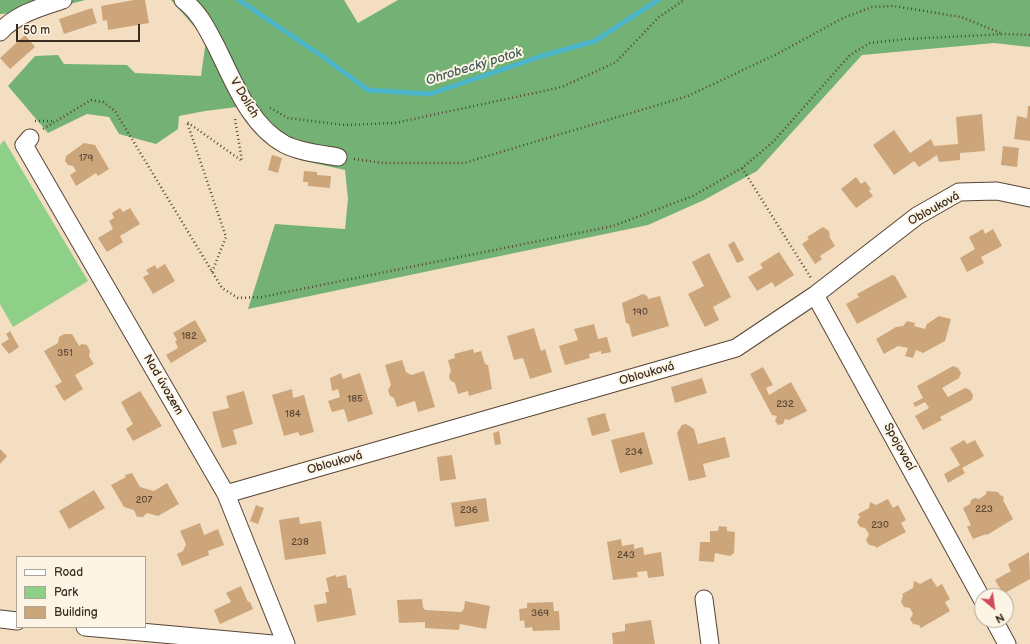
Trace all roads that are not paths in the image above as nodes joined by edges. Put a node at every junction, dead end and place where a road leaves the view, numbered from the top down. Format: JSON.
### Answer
{"nodes":[{"id":1,"x":63,"y":0,"type":"edge"},
{"id":2,"x":183,"y":0,"type":"edge"},
{"id":3,"x":0,"y":32,"type":"edge"},
{"id":4,"x":30,"y":138,"type":"road end"},
{"id":5,"x":338,"y":157,"type":"road end"},
{"id":6,"x":1030,"y":198,"type":"edge"},
{"id":7,"x":818,"y":294,"type":"junction"},
{"id":8,"x":226,"y":494,"type":"junction"},
{"id":9,"x":976,"y":588,"type":"edge"},
{"id":10,"x":704,"y":599,"type":"dead end"},
{"id":11,"x":0,"y":619,"type":"edge"},
{"id":12,"x":16,"y":621,"type":"edge"},
{"id":13,"x":96,"y":628,"type":"edge"},
{"id":14,"x":998,"y":628,"type":"edge"},
{"id":15,"x":273,"y":644,"type":"edge"},
{"id":16,"x":286,"y":644,"type":"edge"},
{"id":17,"x":710,"y":644,"type":"edge"},
{"id":18,"x":1007,"y":644,"type":"edge"}],
"edges":[{"from":1,"to":3,"type":"street"},
{"from":2,"to":5,"type":"street","name":"V Dolích"},
{"from":4,"to":8,"type":"street","name":"Nad úvozem"},
{"from":6,"to":7,"type":"street","name":"Oblouková"},
{"from":7,"to":8,"type":"street","name":"Oblouková"},
{"from":7,"to":9,"type":"street","name":"Spojovací"},
{"from":8,"to":16,"type":"street","name":"Nad úvozem"},
{"from":10,"to":17,"type":"street"},
{"from":11,"to":12,"type":"street"},
{"from":13,"to":15,"type":"street"},
{"from":14,"to":18,"type":"street"}]}
